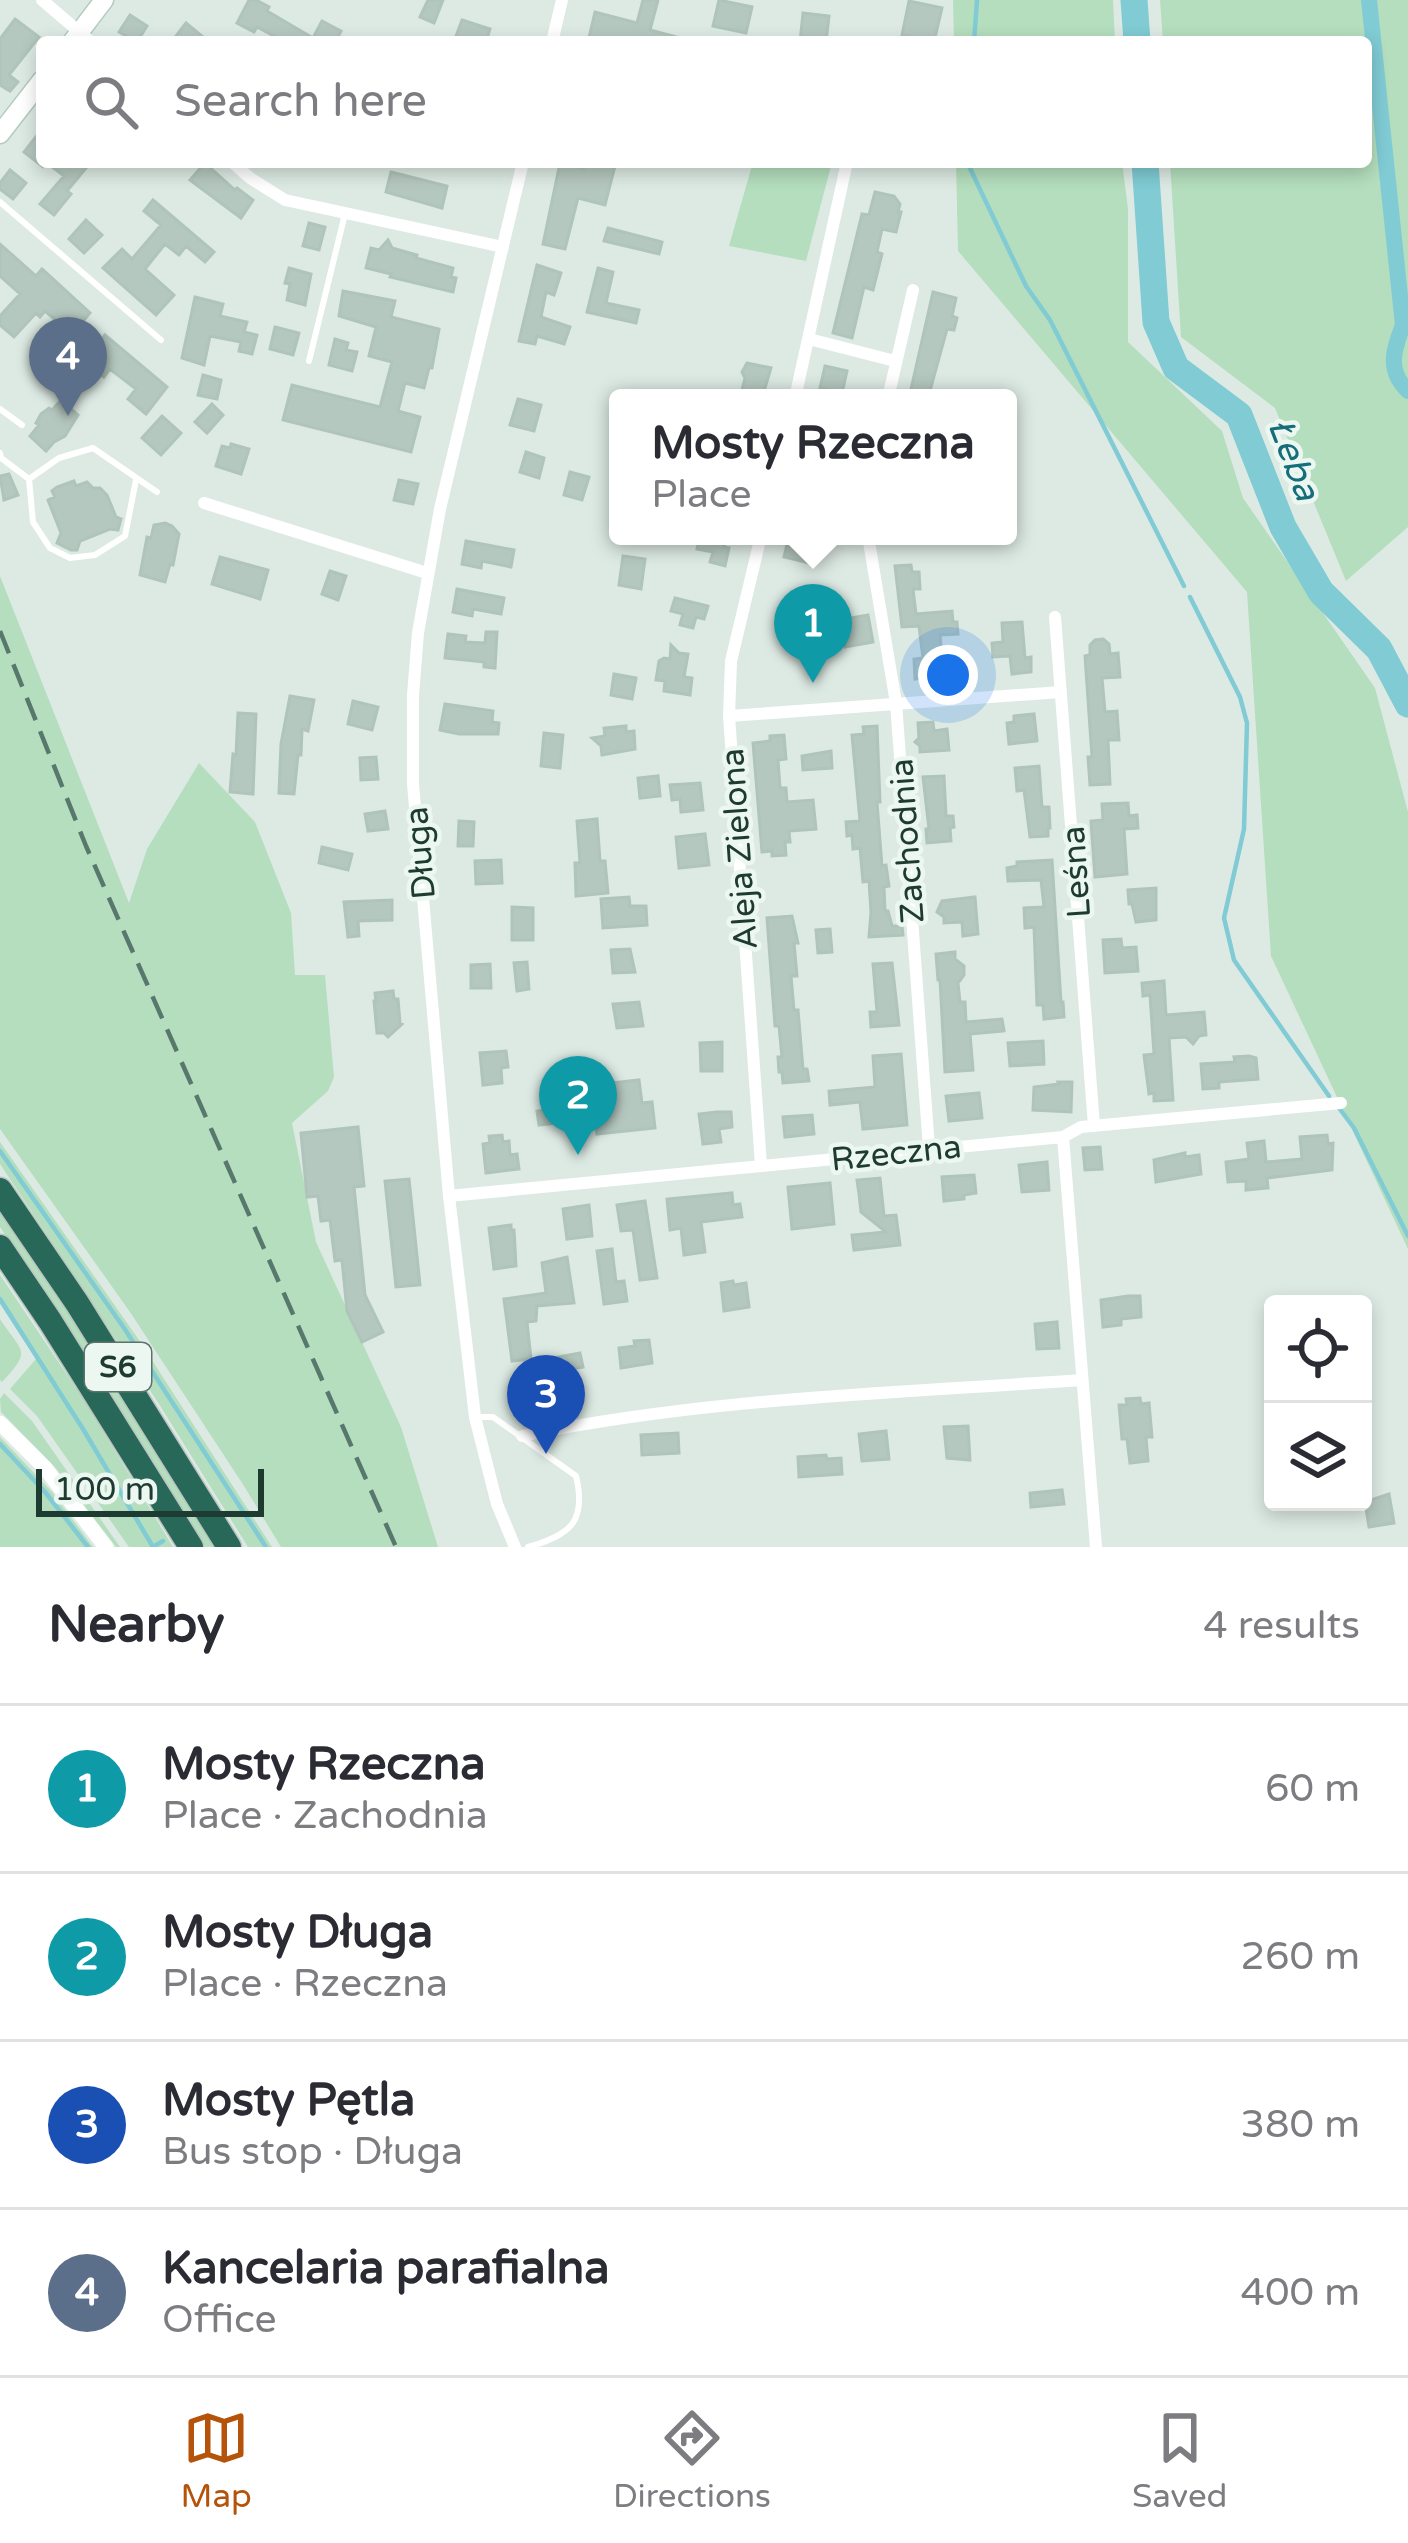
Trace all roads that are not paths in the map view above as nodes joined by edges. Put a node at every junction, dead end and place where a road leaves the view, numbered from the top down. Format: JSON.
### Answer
{"nodes":[{"id":1,"x":42,"y":0,"type":"edge"},
{"id":2,"x":104,"y":0,"type":"edge"},
{"id":3,"x":562,"y":0,"type":"edge"},
{"id":4,"x":77,"y":36,"type":"edge"},
{"id":5,"x":82,"y":36,"type":"edge"},
{"id":6,"x":553,"y":36,"type":"edge"},
{"id":7,"x":36,"y":88,"type":"edge"},
{"id":8,"x":0,"y":134,"type":"edge"},
{"id":9,"x":240,"y":168,"type":"edge"},
{"id":10,"x":522,"y":168,"type":"edge"},
{"id":11,"x":846,"y":168,"type":"edge"},
{"id":12,"x":0,"y":202,"type":"edge"},
{"id":13,"x":345,"y":214,"type":"junction"},
{"id":14,"x":503,"y":247,"type":"junction"},
{"id":15,"x":913,"y":290,"type":"dead end"},
{"id":16,"x":809,"y":339,"type":"junction"},
{"id":17,"x":161,"y":340,"type":"dead end"},
{"id":18,"x":309,"y":361,"type":"dead end"},
{"id":19,"x":895,"y":361,"type":"junction"},
{"id":20,"x":797,"y":389,"type":"edge"},
{"id":21,"x":889,"y":389,"type":"edge"},
{"id":22,"x":0,"y":409,"type":"edge"},
{"id":23,"x":22,"y":425,"type":"dead end"},
{"id":24,"x":0,"y":454,"type":"edge"},
{"id":25,"x":29,"y":479,"type":"junction"},
{"id":26,"x":136,"y":479,"type":"junction"},
{"id":27,"x":157,"y":492,"type":"dead end"},
{"id":28,"x":204,"y":503,"type":"dead end"},
{"id":29,"x":759,"y":545,"type":"edge"},
{"id":30,"x":870,"y":545,"type":"edge"},
{"id":31,"x":427,"y":573,"type":"junction"},
{"id":32,"x":1055,"y":617,"type":"dead end"},
{"id":33,"x":1061,"y":692,"type":"junction"},
{"id":34,"x":896,"y":703,"type":"junction"},
{"id":35,"x":729,"y":716,"type":"junction"},
{"id":36,"x":1342,"y":1103,"type":"dead end"},
{"id":37,"x":1094,"y":1126,"type":"junction"},
{"id":38,"x":1063,"y":1137,"type":"junction"},
{"id":39,"x":929,"y":1148,"type":"junction"},
{"id":40,"x":761,"y":1166,"type":"junction"},
{"id":41,"x":0,"y":1190,"type":"edge"},
{"id":42,"x":449,"y":1196,"type":"junction"},
{"id":43,"x":0,"y":1247,"type":"edge"},
{"id":44,"x":1082,"y":1380,"type":"junction"},
{"id":45,"x":475,"y":1417,"type":"junction"},
{"id":46,"x":0,"y":1423,"type":"edge"},
{"id":47,"x":522,"y":1436,"type":"junction"},
{"id":48,"x":106,"y":1547,"type":"edge"},
{"id":49,"x":191,"y":1547,"type":"edge"},
{"id":50,"x":229,"y":1547,"type":"edge"},
{"id":51,"x":515,"y":1547,"type":"edge"},
{"id":52,"x":528,"y":1547,"type":"edge"},
{"id":53,"x":1096,"y":1547,"type":"edge"}],
"edges":[{"from":1,"to":4,"type":"street"},
{"from":2,"to":5,"type":"main road"},
{"from":3,"to":6,"type":"street"},
{"from":7,"to":8,"type":"main road"},
{"from":9,"to":13,"type":"street"},
{"from":10,"to":14,"type":"street","name":"Długa"},
{"from":11,"to":16,"type":"street"},
{"from":12,"to":17,"type":"lane"},
{"from":13,"to":14,"type":"street"},
{"from":13,"to":18,"type":"lane"},
{"from":14,"to":31,"type":"street","name":"Długa"},
{"from":15,"to":19,"type":"street"},
{"from":16,"to":19,"type":"street"},
{"from":16,"to":20,"type":"street"},
{"from":19,"to":21,"type":"street"},
{"from":22,"to":23,"type":"lane"},
{"from":24,"to":25,"type":"lane"},
{"from":25,"to":26,"type":"lane"},
{"from":25,"to":26,"type":"lane"},
{"from":26,"to":27,"type":"lane"},
{"from":28,"to":31,"type":"street"},
{"from":29,"to":35,"type":"street","name":"Aleja Zielona"},
{"from":30,"to":34,"type":"street","name":"Zachodnia"},
{"from":31,"to":42,"type":"street","name":"Długa"},
{"from":32,"to":33,"type":"street","name":"Leśna"},
{"from":33,"to":34,"type":"street"},
{"from":33,"to":37,"type":"street","name":"Leśna"},
{"from":34,"to":35,"type":"street"},
{"from":34,"to":39,"type":"street","name":"Zachodnia"},
{"from":35,"to":40,"type":"street","name":"Aleja Zielona"},
{"from":36,"to":37,"type":"street","name":"Rzeczna"},
{"from":37,"to":38,"type":"street","name":"Rzeczna"},
{"from":38,"to":39,"type":"street","name":"Rzeczna"},
{"from":38,"to":44,"type":"street"},
{"from":39,"to":40,"type":"street","name":"Rzeczna"},
{"from":40,"to":42,"type":"street","name":"Rzeczna"},
{"from":41,"to":50,"type":"highway","number":"S6"},
{"from":42,"to":45,"type":"street","name":"Długa"},
{"from":43,"to":49,"type":"highway","number":"S6"},
{"from":44,"to":47,"type":"street"},
{"from":44,"to":53,"type":"street"},
{"from":45,"to":47,"type":"lane"},
{"from":45,"to":51,"type":"street","name":"Długa"},
{"from":46,"to":48,"type":"street"},
{"from":47,"to":52,"type":"lane"}]}
